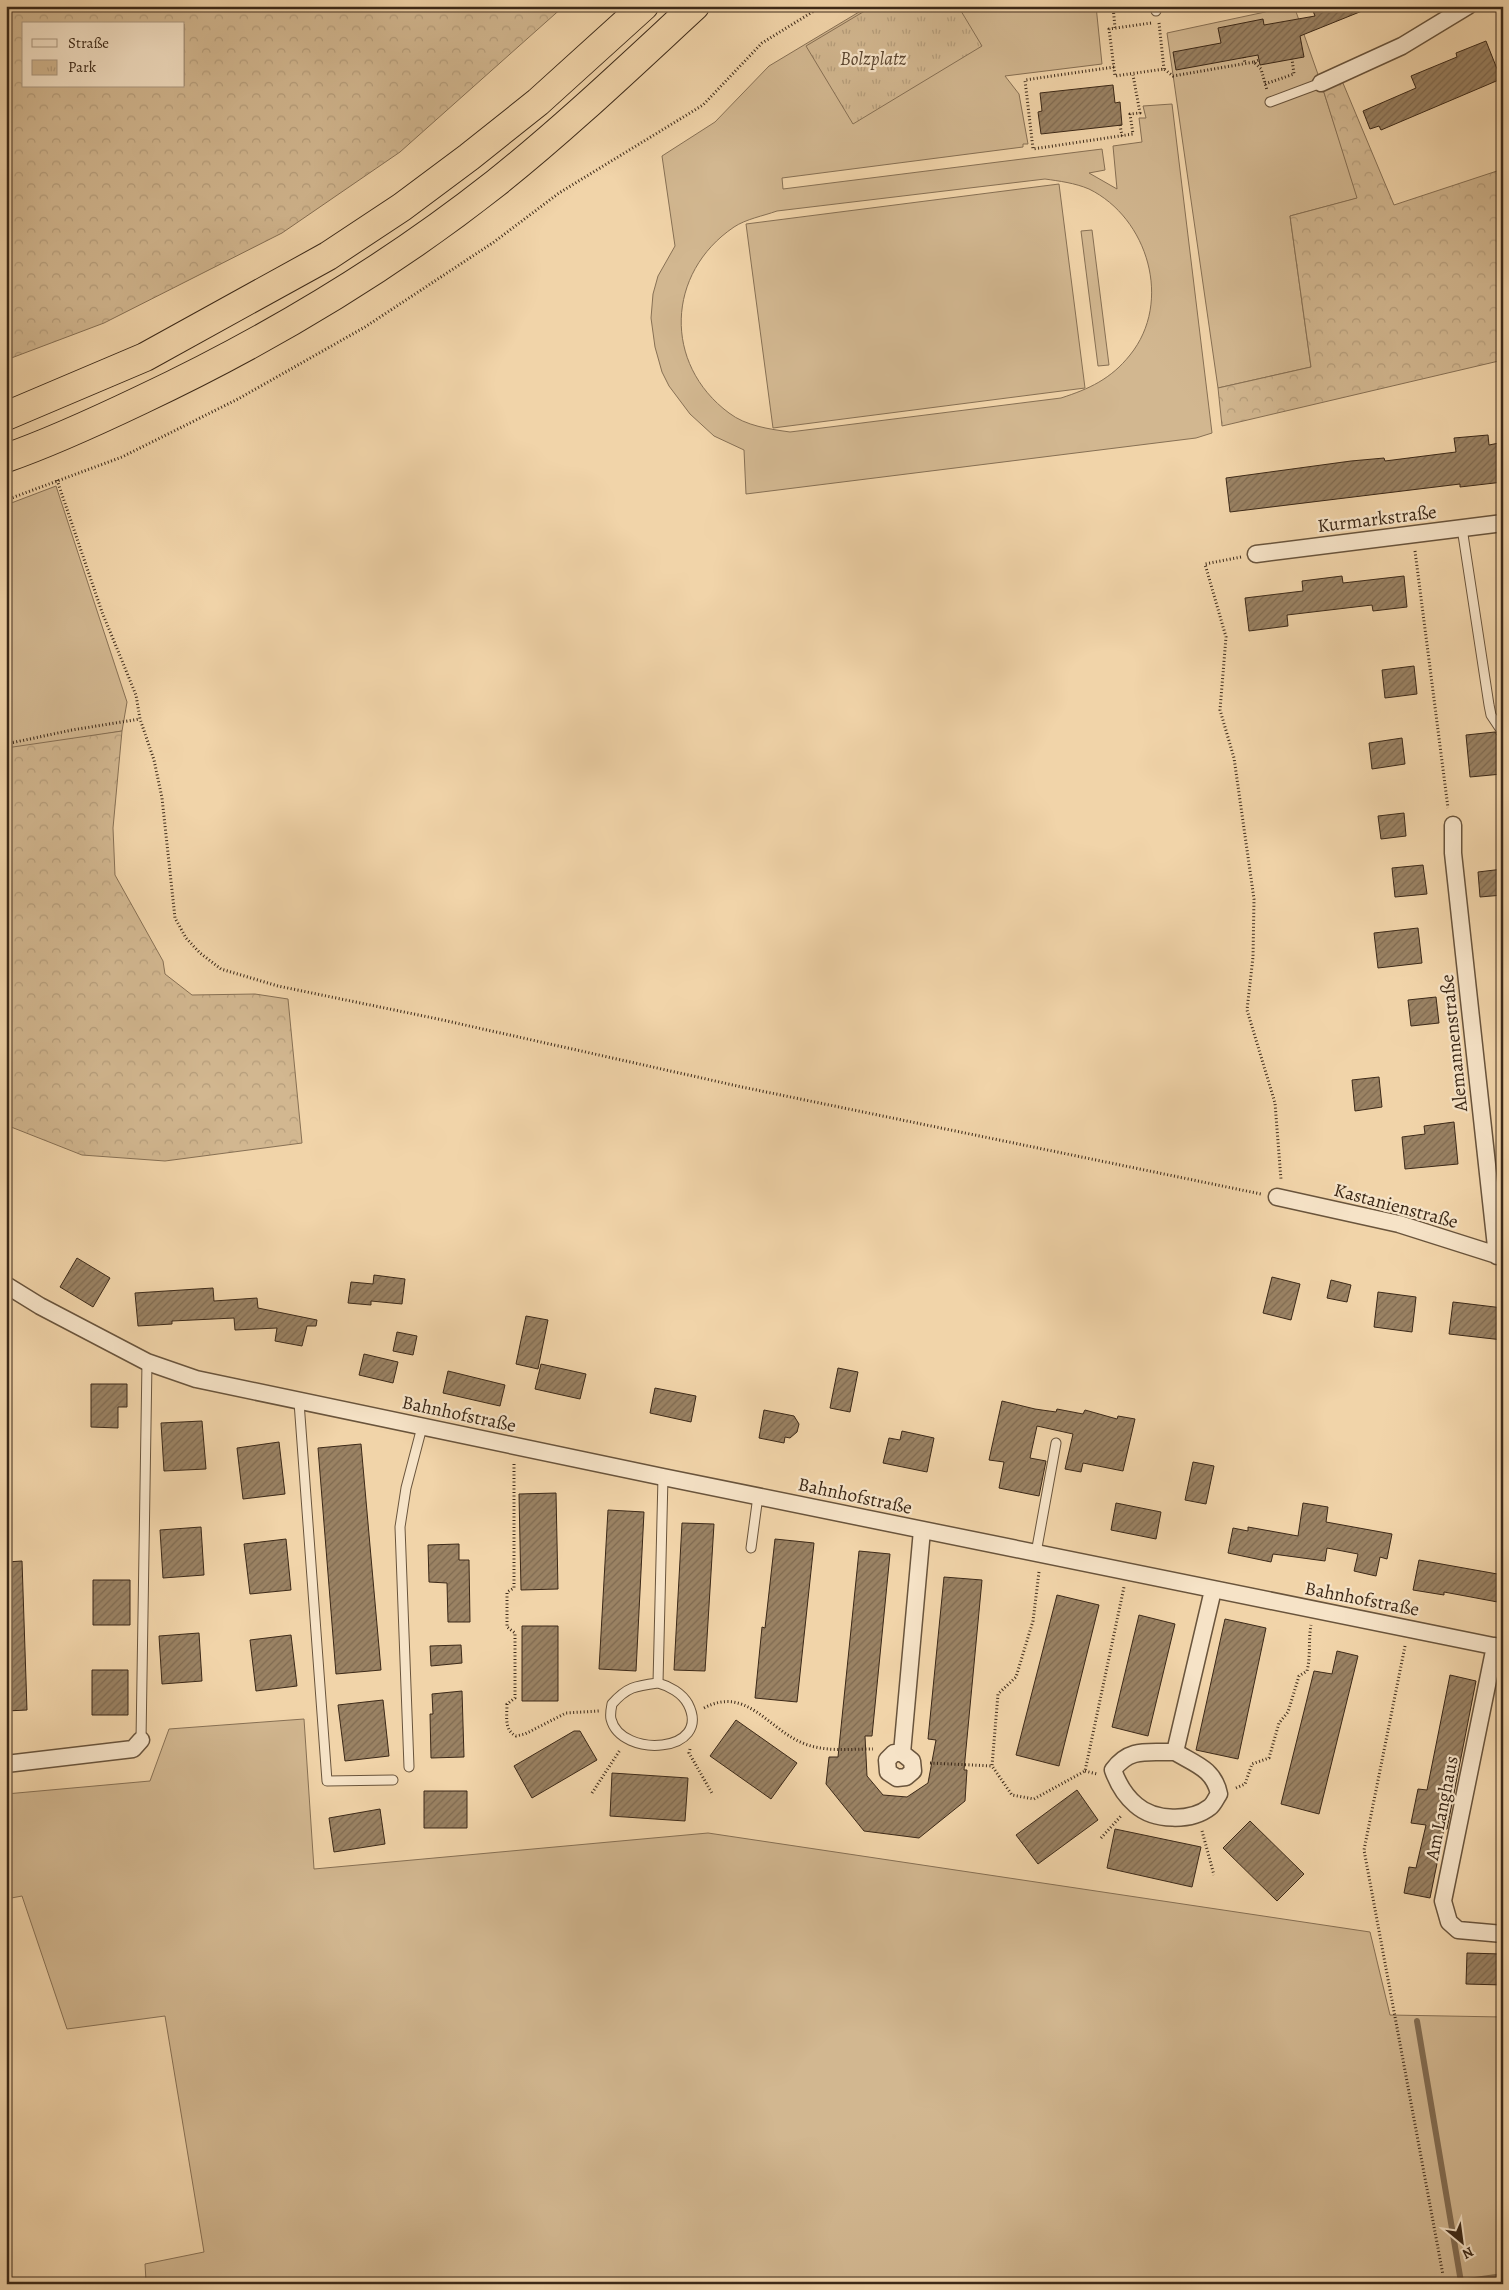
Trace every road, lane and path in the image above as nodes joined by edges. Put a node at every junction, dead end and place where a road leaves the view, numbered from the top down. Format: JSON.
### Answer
{"nodes":[{"id":1,"x":644,"y":6,"type":"edge"},
{"id":2,"x":695,"y":6,"type":"edge"},
{"id":3,"x":822,"y":6,"type":"edge"},
{"id":4,"x":1113,"y":6,"type":"edge"},
{"id":5,"x":1468,"y":6,"type":"edge"},
{"id":6,"x":1116,"y":28,"type":"junction"},
{"id":7,"x":1244,"y":58,"type":"dead end"},
{"id":8,"x":1292,"y":59,"type":"dead end"},
{"id":9,"x":1259,"y":60,"type":"dead end"},
{"id":10,"x":1254,"y":62,"type":"junction"},
{"id":11,"x":1245,"y":64,"type":"junction"},
{"id":12,"x":1114,"y":67,"type":"junction"},
{"id":13,"x":1164,"y":69,"type":"junction"},
{"id":14,"x":1133,"y":75,"type":"junction"},
{"id":15,"x":1322,"y":83,"type":"joint"},
{"id":16,"x":1265,"y":84,"type":"junction"},
{"id":17,"x":1270,"y":102,"type":"joint"},
{"id":18,"x":1120,"y":125,"type":"dead end"},
{"id":19,"x":1122,"y":136,"type":"junction"},
{"id":20,"x":6,"y":416,"type":"edge"},
{"id":21,"x":6,"y":458,"type":"edge"},
{"id":22,"x":57,"y":480,"type":"junction"},
{"id":23,"x":6,"y":500,"type":"edge"},
{"id":24,"x":1503,"y":523,"type":"edge"},
{"id":25,"x":1462,"y":528,"type":"junction"},
{"id":26,"x":1412,"y":535,"type":"junction"},
{"id":27,"x":1256,"y":554,"type":"joint"},
{"id":28,"x":140,"y":719,"type":"junction"},
{"id":29,"x":1503,"y":733,"type":"edge"},
{"id":30,"x":6,"y":744,"type":"edge"},
{"id":31,"x":1453,"y":825,"type":"joint"},
{"id":32,"x":1277,"y":1197,"type":"junction"},
{"id":33,"x":1500,"y":1256,"type":"edge"},
{"id":34,"x":6,"y":1285,"type":"edge"},
{"id":35,"x":147,"y":1362,"type":"junction"},
{"id":36,"x":299,"y":1402,"type":"junction"},
{"id":37,"x":422,"y":1427,"type":"junction"},
{"id":38,"x":1056,"y":1444,"type":"dead end"},
{"id":39,"x":514,"y":1446,"type":"junction"},
{"id":40,"x":663,"y":1477,"type":"junction"},
{"id":41,"x":758,"y":1496,"type":"junction"},
{"id":42,"x":922,"y":1530,"type":"junction"},
{"id":43,"x":751,"y":1548,"type":"dead end"},
{"id":44,"x":1039,"y":1553,"type":"junction"},
{"id":45,"x":1127,"y":1572,"type":"junction"},
{"id":46,"x":1213,"y":1590,"type":"junction"},
{"id":47,"x":1314,"y":1610,"type":"junction"},
{"id":48,"x":1408,"y":1628,"type":"junction"},
{"id":49,"x":1499,"y":1647,"type":"edge"},
{"id":50,"x":658,"y":1683,"type":"junction"},
{"id":51,"x":611,"y":1710,"type":"junction"},
{"id":52,"x":693,"y":1719,"type":"junction"},
{"id":53,"x":628,"y":1739,"type":"junction"},
{"id":54,"x":141,"y":1740,"type":"joint"},
{"id":55,"x":1175,"y":1752,"type":"junction"},
{"id":56,"x":907,"y":1759,"type":"junction"},
{"id":57,"x":887,"y":1760,"type":"junction"},
{"id":58,"x":6,"y":1764,"type":"edge"},
{"id":59,"x":992,"y":1766,"type":"junction"},
{"id":60,"x":409,"y":1767,"type":"dead end"},
{"id":61,"x":393,"y":1780,"type":"dead end"},
{"id":62,"x":592,"y":1793,"type":"dead end"},
{"id":63,"x":1219,"y":1794,"type":"junction"},
{"id":64,"x":713,"y":1795,"type":"dead end"},
{"id":65,"x":1134,"y":1803,"type":"junction"},
{"id":66,"x":1197,"y":1814,"type":"junction"},
{"id":67,"x":1100,"y":1838,"type":"dead end"},
{"id":68,"x":1214,"y":1875,"type":"dead end"},
{"id":69,"x":1503,"y":1934,"type":"edge"},
{"id":70,"x":1443,"y":2275,"type":"dead end"}],
"edges":[{"from":1,"to":20,"type":"highway"},
{"from":2,"to":21,"type":"highway"},
{"from":3,"to":22,"type":"path"},
{"from":4,"to":6,"type":"path"},
{"from":5,"to":15,"type":"street"},
{"from":6,"to":12,"type":"path"},
{"from":6,"to":13,"type":"path"},
{"from":7,"to":11,"type":"path"},
{"from":8,"to":16,"type":"path"},
{"from":9,"to":10,"type":"path"},
{"from":10,"to":11,"type":"path"},
{"from":10,"to":16,"type":"path"},
{"from":11,"to":13,"type":"path"},
{"from":12,"to":14,"type":"path"},
{"from":12,"to":19,"type":"path"},
{"from":13,"to":14,"type":"path"},
{"from":14,"to":19,"type":"path"},
{"from":15,"to":17,"type":"lane"},
{"from":16,"to":17,"type":"path"},
{"from":18,"to":19,"type":"path"},
{"from":22,"to":23,"type":"path"},
{"from":22,"to":28,"type":"path"},
{"from":24,"to":25,"type":"street","name":"Kurmarkstraße"},
{"from":25,"to":26,"type":"street","name":"Kurmarkstraße"},
{"from":25,"to":29,"type":"lane"},
{"from":26,"to":27,"type":"street","name":"Kurmarkstraße"},
{"from":26,"to":31,"type":"path"},
{"from":27,"to":32,"type":"path"},
{"from":28,"to":30,"type":"path"},
{"from":28,"to":32,"type":"path"},
{"from":31,"to":33,"type":"street","name":"Alemannenstraße"},
{"from":32,"to":33,"type":"street","name":"Kastanienstraße"},
{"from":34,"to":35,"type":"street","name":"Bahnhofstraße"},
{"from":35,"to":36,"type":"street","name":"Bahnhofstraße"},
{"from":35,"to":54,"type":"lane"},
{"from":36,"to":37,"type":"street","name":"Bahnhofstraße"},
{"from":36,"to":61,"type":"lane"},
{"from":37,"to":39,"type":"street","name":"Bahnhofstraße"},
{"from":37,"to":60,"type":"lane"},
{"from":38,"to":44,"type":"lane"},
{"from":39,"to":40,"type":"street","name":"Bahnhofstraße"},
{"from":39,"to":51,"type":"path"},
{"from":40,"to":41,"type":"street","name":"Bahnhofstraße"},
{"from":40,"to":50,"type":"lane"},
{"from":41,"to":42,"type":"street","name":"Bahnhofstraße"},
{"from":41,"to":43,"type":"lane"},
{"from":42,"to":44,"type":"street","name":"Bahnhofstraße"},
{"from":42,"to":56,"type":"street","name":"Bahnhofstraße"},
{"from":44,"to":45,"type":"street","name":"Bahnhofstraße"},
{"from":44,"to":59,"type":"path"},
{"from":45,"to":46,"type":"street","name":"Bahnhofstraße"},
{"from":45,"to":59,"type":"path"},
{"from":46,"to":47,"type":"street","name":"Bahnhofstraße"},
{"from":46,"to":55,"type":"street"},
{"from":47,"to":48,"type":"street","name":"Bahnhofstraße"},
{"from":47,"to":63,"type":"path"},
{"from":48,"to":49,"type":"street","name":"Bahnhofstraße"},
{"from":48,"to":70,"type":"path"},
{"from":49,"to":69,"type":"street","name":"Am Langhaus"},
{"from":50,"to":51,"type":"lane"},
{"from":50,"to":52,"type":"lane"},
{"from":51,"to":53,"type":"lane"},
{"from":52,"to":53,"type":"lane"},
{"from":52,"to":57,"type":"path"},
{"from":52,"to":64,"type":"path"},
{"from":53,"to":62,"type":"path"},
{"from":54,"to":58,"type":"street"},
{"from":55,"to":63,"type":"street"},
{"from":55,"to":65,"type":"street"},
{"from":56,"to":57,"type":"street"},
{"from":56,"to":57,"type":"street"},
{"from":56,"to":59,"type":"path"},
{"from":63,"to":66,"type":"street"},
{"from":65,"to":66,"type":"street"},
{"from":65,"to":67,"type":"path"},
{"from":66,"to":68,"type":"path"}]}
